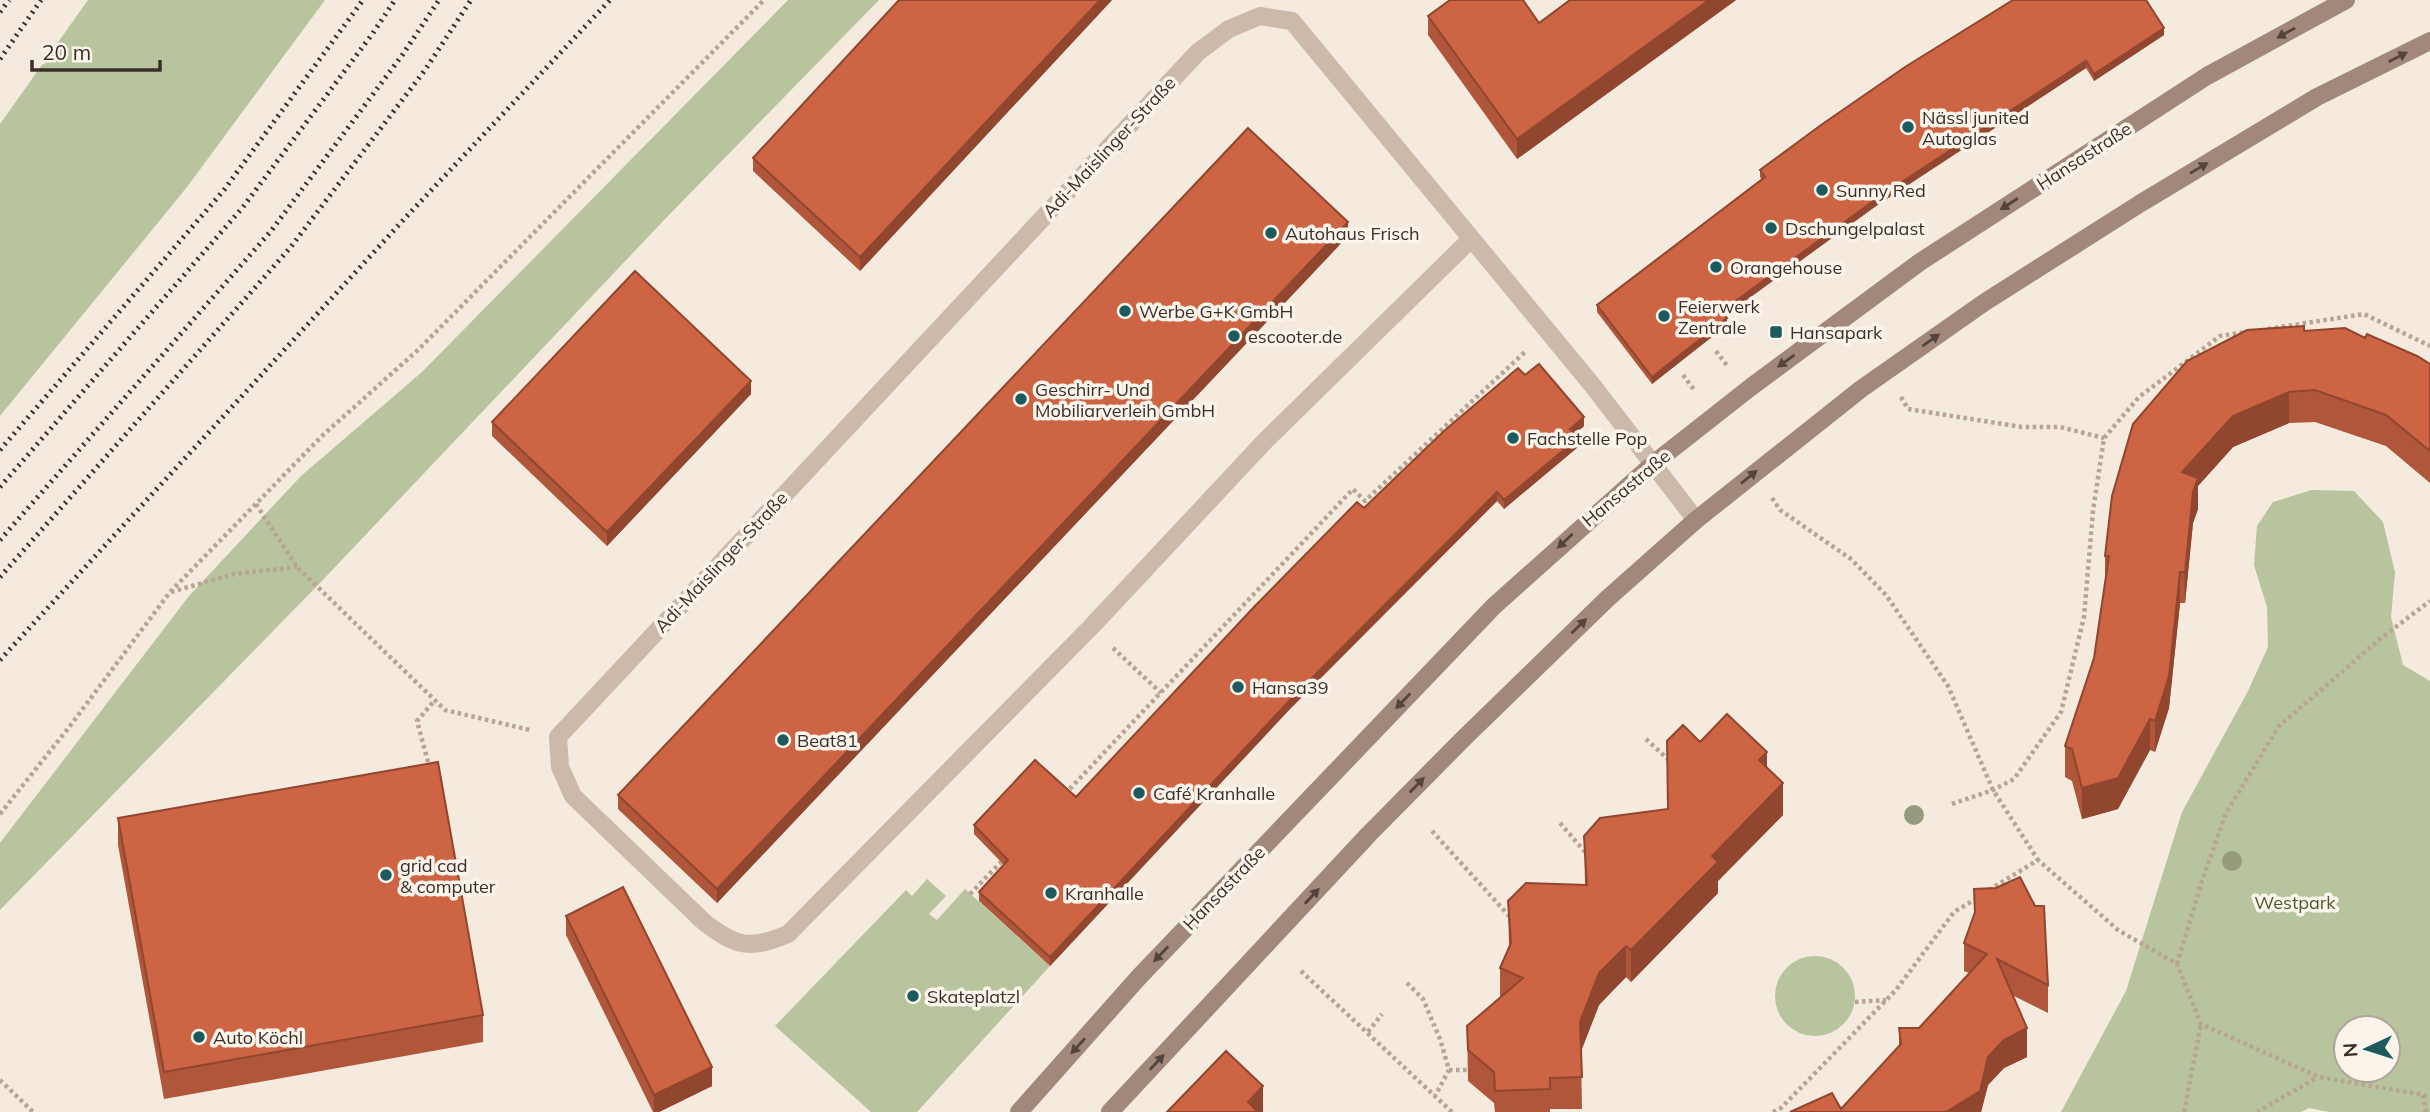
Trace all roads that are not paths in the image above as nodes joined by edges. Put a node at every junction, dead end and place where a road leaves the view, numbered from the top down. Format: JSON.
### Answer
{"nodes":[{"id":1,"x":2346,"y":0,"type":"edge"},
{"id":2,"x":2430,"y":41,"type":"edge"},
{"id":3,"x":1471,"y":239,"type":"junction"},
{"id":4,"x":1653,"y":464,"type":"junction"},
{"id":5,"x":1696,"y":520,"type":"junction"},
{"id":6,"x":1019,"y":1112,"type":"edge"},
{"id":7,"x":1110,"y":1112,"type":"edge"}],
"edges":[{"from":1,"to":4,"type":"main road","name":"Hansastraße","one_way":true},
{"from":5,"to":2,"type":"main road","one_way":true},
{"from":3,"to":3,"type":"lane","name":"Adi-Maislinger-Straße"},
{"from":3,"to":4,"type":"lane","name":"Adi-Maislinger-Straße"},
{"from":4,"to":5,"type":"lane","name":"Adi-Maislinger-Straße"},
{"from":4,"to":6,"type":"main road","name":"Hansastraße","one_way":true},
{"from":7,"to":5,"type":"main road","one_way":true}]}
